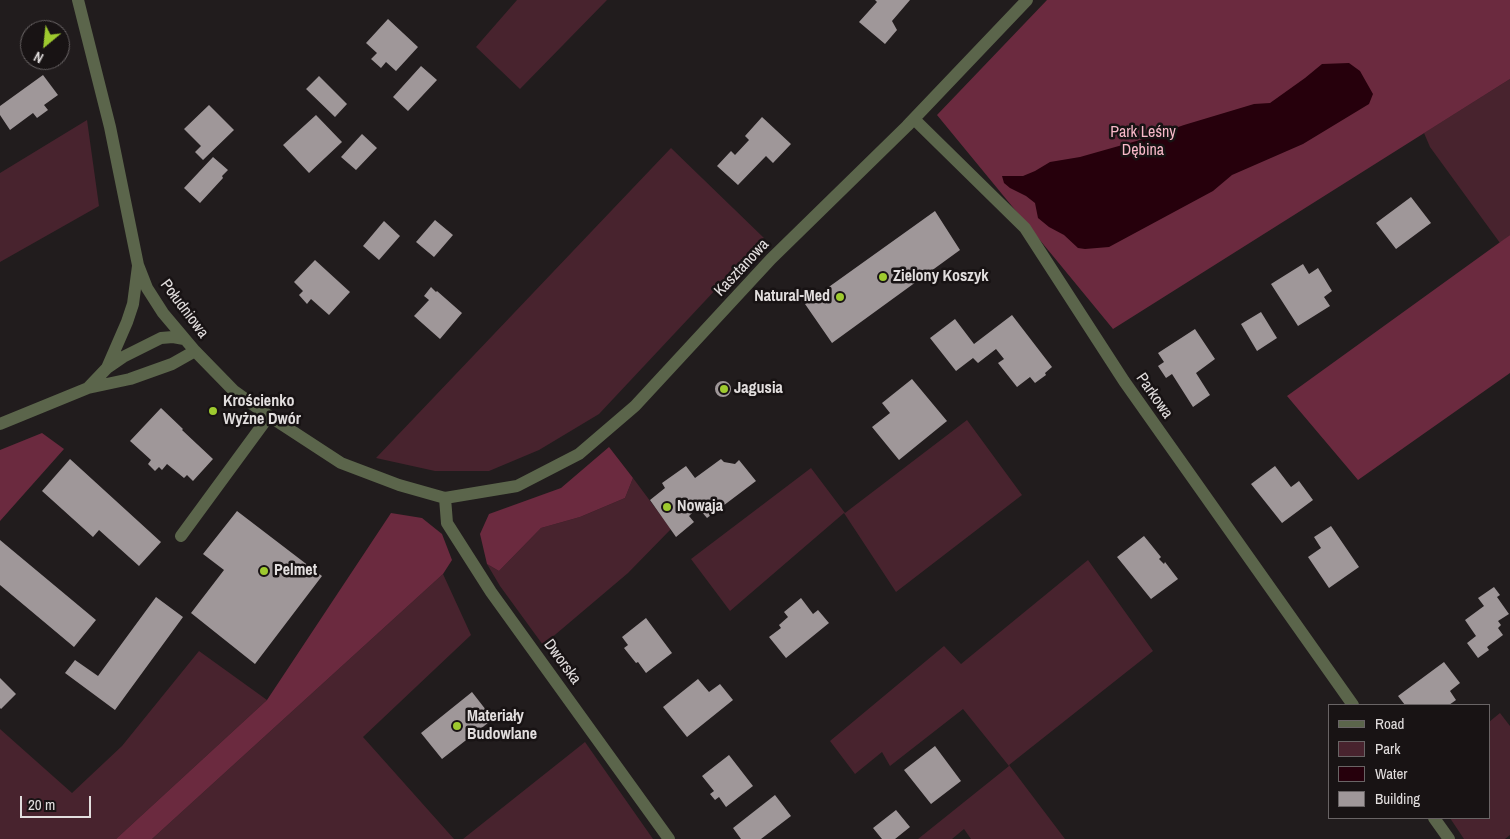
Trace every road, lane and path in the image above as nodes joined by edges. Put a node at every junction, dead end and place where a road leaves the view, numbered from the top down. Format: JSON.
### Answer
{"nodes":[{"id":1,"x":78,"y":0,"type":"edge"},
{"id":2,"x":1027,"y":0,"type":"edge"},
{"id":3,"x":914,"y":119,"type":"junction"},
{"id":4,"x":138,"y":265,"type":"junction"},
{"id":5,"x":184,"y":339,"type":"junction"},
{"id":6,"x":195,"y":352,"type":"junction"},
{"id":7,"x":107,"y":368,"type":"junction"},
{"id":8,"x":88,"y":388,"type":"junction"},
{"id":9,"x":269,"y":416,"type":"junction"},
{"id":10,"x":0,"y":424,"type":"edge"},
{"id":11,"x":445,"y":498,"type":"junction"},
{"id":12,"x":181,"y":536,"type":"dead end"},
{"id":13,"x":1352,"y":704,"type":"edge"},
{"id":14,"x":1435,"y":819,"type":"edge"},
{"id":15,"x":670,"y":839,"type":"edge"},
{"id":16,"x":1449,"y":839,"type":"edge"}],
"edges":[{"from":1,"to":4,"type":"street","name":"Południowa"},
{"from":2,"to":3,"type":"street","name":"Kasztanowa"},
{"from":3,"to":11,"type":"street","name":"Kasztanowa"},
{"from":3,"to":13,"type":"street","name":"Parkowa"},
{"from":4,"to":5,"type":"street","name":"Południowa"},
{"from":4,"to":7,"type":"street"},
{"from":5,"to":6,"type":"street","name":"Południowa"},
{"from":5,"to":7,"type":"street"},
{"from":6,"to":8,"type":"street"},
{"from":6,"to":9,"type":"street","name":"Południowa"},
{"from":7,"to":8,"type":"street"},
{"from":8,"to":10,"type":"street"},
{"from":9,"to":11,"type":"street","name":"Południowa"},
{"from":9,"to":12,"type":"street"},
{"from":11,"to":15,"type":"street","name":"Dworska"},
{"from":14,"to":16,"type":"street"}]}
